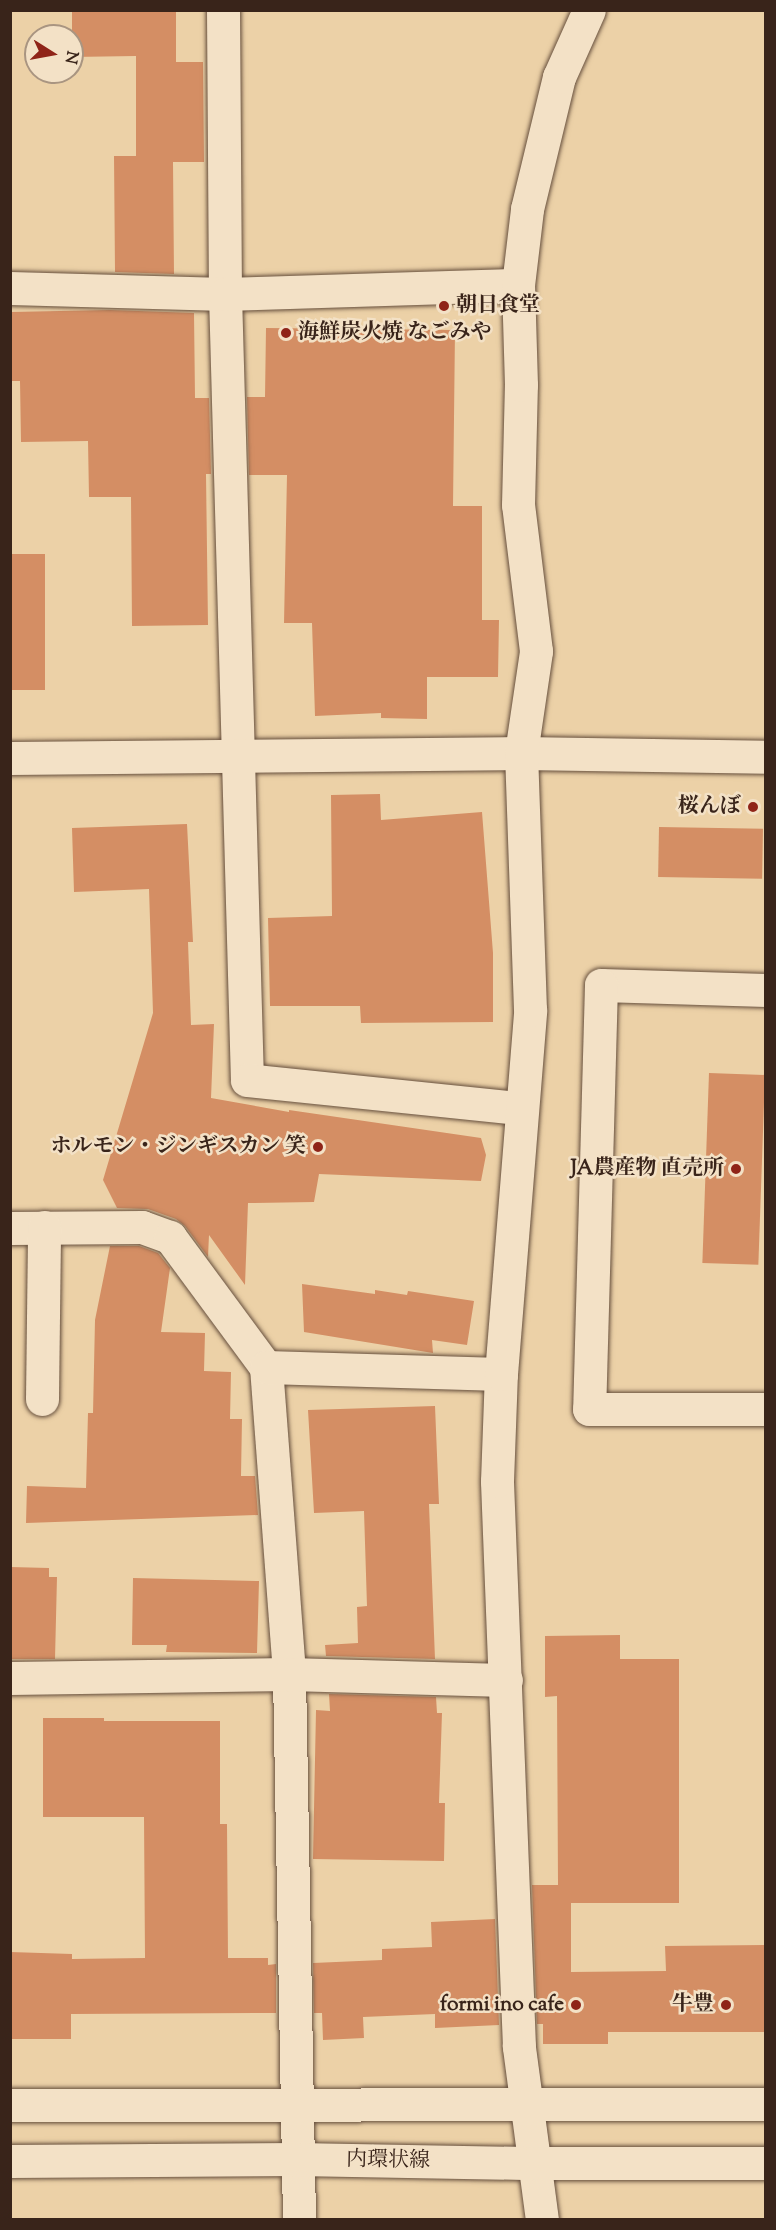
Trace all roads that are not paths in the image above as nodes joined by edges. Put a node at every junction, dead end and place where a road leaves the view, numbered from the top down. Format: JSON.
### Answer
{"nodes":[{"id":1,"x":223,"y":10,"type":"edge"},
{"id":2,"x":589,"y":10,"type":"edge"},
{"id":3,"x":518,"y":285,"type":"junction"},
{"id":4,"x":10,"y":288,"type":"edge"},
{"id":5,"x":225,"y":294,"type":"junction"},
{"id":6,"x":521,"y":753,"type":"junction"},
{"id":7,"x":237,"y":756,"type":"junction"},
{"id":8,"x":765,"y":757,"type":"edge"},
{"id":9,"x":10,"y":758,"type":"edge"},
{"id":10,"x":765,"y":990,"type":"edge"},
{"id":11,"x":520,"y":1108,"type":"junction"},
{"id":12,"x":44,"y":1227,"type":"junction"},
{"id":13,"x":10,"y":1228,"type":"edge"},
{"id":14,"x":266,"y":1367,"type":"junction"},
{"id":15,"x":501,"y":1374,"type":"junction"},
{"id":16,"x":42,"y":1399,"type":"dead end"},
{"id":17,"x":765,"y":1409,"type":"edge"},
{"id":18,"x":289,"y":1674,"type":"junction"},
{"id":19,"x":10,"y":1677,"type":"edge"},
{"id":20,"x":506,"y":1680,"type":"junction"},
{"id":21,"x":296,"y":2104,"type":"junction"},
{"id":22,"x":765,"y":2104,"type":"edge"},
{"id":23,"x":10,"y":2105,"type":"edge"},
{"id":24,"x":528,"y":2105,"type":"junction"},
{"id":25,"x":296,"y":2159,"type":"junction"},
{"id":26,"x":10,"y":2161,"type":"edge"},
{"id":27,"x":535,"y":2163,"type":"junction"},
{"id":28,"x":765,"y":2163,"type":"edge"},
{"id":29,"x":299,"y":2220,"type":"edge"},
{"id":30,"x":542,"y":2220,"type":"edge"}],
"edges":[{"from":1,"to":5,"type":"street"},
{"from":2,"to":3,"type":"street"},
{"from":3,"to":5,"type":"street"},
{"from":3,"to":6,"type":"street"},
{"from":4,"to":5,"type":"street"},
{"from":5,"to":7,"type":"street"},
{"from":6,"to":7,"type":"street"},
{"from":6,"to":8,"type":"street"},
{"from":6,"to":11,"type":"street"},
{"from":7,"to":9,"type":"street"},
{"from":7,"to":11,"type":"street"},
{"from":10,"to":17,"type":"street"},
{"from":11,"to":15,"type":"street"},
{"from":12,"to":13,"type":"street"},
{"from":12,"to":14,"type":"street"},
{"from":12,"to":16,"type":"street"},
{"from":14,"to":15,"type":"street"},
{"from":14,"to":18,"type":"street"},
{"from":15,"to":20,"type":"street"},
{"from":18,"to":19,"type":"street"},
{"from":18,"to":20,"type":"street"},
{"from":18,"to":21,"type":"street"},
{"from":20,"to":24,"type":"street"},
{"from":21,"to":23,"type":"street"},
{"from":21,"to":24,"type":"street"},
{"from":21,"to":25,"type":"street"},
{"from":22,"to":24,"type":"street"},
{"from":24,"to":27,"type":"street"},
{"from":25,"to":26,"type":"street","name":"内環状線"},
{"from":25,"to":27,"type":"street","name":"内環状線"},
{"from":25,"to":29,"type":"street"},
{"from":27,"to":28,"type":"street","name":"内環状線"},
{"from":27,"to":30,"type":"street"}]}
